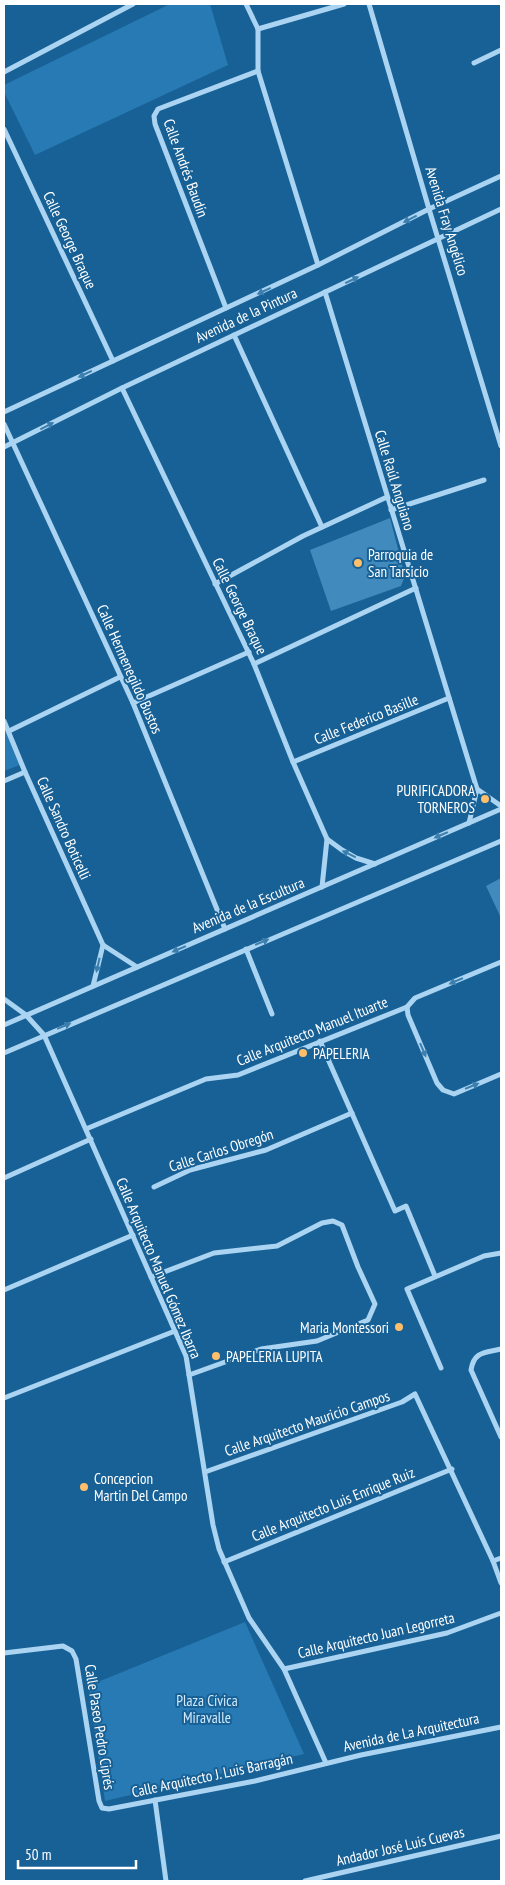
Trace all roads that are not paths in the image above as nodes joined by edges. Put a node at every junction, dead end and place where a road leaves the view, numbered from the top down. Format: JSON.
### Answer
{"nodes":[{"id":1,"x":134,"y":4,"type":"edge"},
{"id":2,"x":246,"y":4,"type":"edge"},
{"id":3,"x":344,"y":4,"type":"edge"},
{"id":4,"x":369,"y":4,"type":"edge"},
{"id":5,"x":258,"y":29,"type":"junction"},
{"id":6,"x":501,"y":50,"type":"edge"},
{"id":7,"x":474,"y":63,"type":"dead end"},
{"id":8,"x":258,"y":71,"type":"junction"},
{"id":9,"x":4,"y":72,"type":"edge"},
{"id":10,"x":4,"y":129,"type":"edge"},
{"id":11,"x":501,"y":176,"type":"edge"},
{"id":12,"x":429,"y":209,"type":"junction"},
{"id":13,"x":501,"y":209,"type":"edge"},
{"id":14,"x":439,"y":238,"type":"junction"},
{"id":15,"x":318,"y":265,"type":"junction"},
{"id":16,"x":325,"y":292,"type":"junction"},
{"id":17,"x":226,"y":308,"type":"junction"},
{"id":18,"x":234,"y":335,"type":"junction"},
{"id":19,"x":113,"y":361,"type":"junction"},
{"id":20,"x":122,"y":388,"type":"junction"},
{"id":21,"x":4,"y":412,"type":"edge"},
{"id":22,"x":4,"y":424,"type":"edge"},
{"id":23,"x":13,"y":443,"type":"junction"},
{"id":24,"x":501,"y":446,"type":"edge"},
{"id":25,"x":4,"y":447,"type":"edge"},
{"id":26,"x":484,"y":480,"type":"dead end"},
{"id":27,"x":387,"y":497,"type":"junction"},
{"id":28,"x":391,"y":510,"type":"junction"},
{"id":29,"x":322,"y":526,"type":"junction"},
{"id":30,"x":216,"y":584,"type":"junction"},
{"id":31,"x":416,"y":588,"type":"junction"},
{"id":32,"x":249,"y":652,"type":"junction"},
{"id":33,"x":254,"y":664,"type":"junction"},
{"id":34,"x":120,"y":676,"type":"junction"},
{"id":35,"x":449,"y":698,"type":"junction"},
{"id":36,"x":134,"y":704,"type":"junction"},
{"id":37,"x":4,"y":721,"type":"edge"},
{"id":38,"x":9,"y":731,"type":"junction"},
{"id":39,"x":293,"y":762,"type":"junction"},
{"id":40,"x":25,"y":772,"type":"junction"},
{"id":41,"x":4,"y":781,"type":"edge"},
{"id":42,"x":477,"y":789,"type":"junction"},
{"id":43,"x":501,"y":807,"type":"edge"},
{"id":44,"x":469,"y":823,"type":"junction"},
{"id":45,"x":327,"y":839,"type":"junction"},
{"id":46,"x":501,"y":840,"type":"edge"},
{"id":47,"x":376,"y":864,"type":"junction"},
{"id":48,"x":322,"y":887,"type":"junction"},
{"id":49,"x":225,"y":929,"type":"junction"},
{"id":50,"x":103,"y":945,"type":"junction"},
{"id":51,"x":246,"y":949,"type":"junction"},
{"id":52,"x":501,"y":962,"type":"edge"},
{"id":53,"x":137,"y":967,"type":"junction"},
{"id":54,"x":94,"y":986,"type":"junction"},
{"id":55,"x":4,"y":999,"type":"edge"},
{"id":56,"x":407,"y":1007,"type":"junction"},
{"id":57,"x":272,"y":1014,"type":"dead end"},
{"id":58,"x":26,"y":1015,"type":"junction"},
{"id":59,"x":4,"y":1025,"type":"edge"},
{"id":60,"x":44,"y":1035,"type":"junction"},
{"id":61,"x":320,"y":1041,"type":"junction"},
{"id":62,"x":4,"y":1053,"type":"edge"},
{"id":63,"x":501,"y":1074,"type":"edge"},
{"id":64,"x":352,"y":1112,"type":"junction"},
{"id":65,"x":86,"y":1129,"type":"junction"},
{"id":66,"x":90,"y":1140,"type":"junction"},
{"id":67,"x":4,"y":1178,"type":"edge"},
{"id":68,"x":154,"y":1187,"type":"dead end"},
{"id":69,"x":133,"y":1235,"type":"junction"},
{"id":70,"x":501,"y":1253,"type":"edge"},
{"id":71,"x":435,"y":1276,"type":"junction"},
{"id":72,"x":151,"y":1277,"type":"junction"},
{"id":73,"x":4,"y":1290,"type":"edge"},
{"id":74,"x":175,"y":1331,"type":"junction"},
{"id":75,"x":501,"y":1349,"type":"edge"},
{"id":76,"x":441,"y":1368,"type":"dead end"},
{"id":77,"x":189,"y":1375,"type":"junction"},
{"id":78,"x":4,"y":1398,"type":"edge"},
{"id":79,"x":501,"y":1437,"type":"edge"},
{"id":80,"x":452,"y":1469,"type":"junction"},
{"id":81,"x":205,"y":1472,"type":"junction"},
{"id":82,"x":501,"y":1558,"type":"edge"},
{"id":83,"x":493,"y":1561,"type":"junction"},
{"id":84,"x":224,"y":1562,"type":"junction"},
{"id":85,"x":501,"y":1583,"type":"edge"},
{"id":86,"x":501,"y":1613,"type":"edge"},
{"id":87,"x":4,"y":1653,"type":"edge"},
{"id":88,"x":284,"y":1669,"type":"junction"},
{"id":89,"x":501,"y":1727,"type":"edge"},
{"id":90,"x":326,"y":1763,"type":"junction"},
{"id":91,"x":155,"y":1800,"type":"junction"},
{"id":92,"x":102,"y":1808,"type":"joint"},
{"id":93,"x":501,"y":1836,"type":"edge"},
{"id":94,"x":166,"y":1881,"type":"edge"},
{"id":95,"x":305,"y":1881,"type":"edge"}],
"edges":[{"from":1,"to":9,"type":"street"},
{"from":2,"to":5,"type":"street"},
{"from":3,"to":5,"type":"street"},
{"from":4,"to":12,"type":"street","name":"Avenida Fray Angélico"},
{"from":5,"to":8,"type":"street"},
{"from":6,"to":7,"type":"street"},
{"from":8,"to":15,"type":"street"},
{"from":8,"to":17,"type":"street","name":"Calle Andrés Baudín"},
{"from":10,"to":19,"type":"street","name":"Calle George Braque"},
{"from":11,"to":12,"type":"street","name":"Avenida de la Pintura"},
{"from":12,"to":14,"type":"street","name":"Avenida Fray Angélico"},
{"from":12,"to":15,"type":"street","name":"Avenida de la Pintura","one_way":true},
{"from":13,"to":14,"type":"street","name":"Avenida de la Pintura"},
{"from":16,"to":14,"type":"street","name":"Avenida de la Pintura","one_way":true},
{"from":14,"to":24,"type":"street","name":"Avenida Fray Angélico"},
{"from":15,"to":17,"type":"street","name":"Avenida de la Pintura","one_way":true},
{"from":16,"to":18,"type":"street","name":"Avenida de la Pintura"},
{"from":16,"to":27,"type":"street","name":"Calle Raúl Anguiano"},
{"from":17,"to":19,"type":"street","name":"Avenida de la Pintura"},
{"from":18,"to":20,"type":"street","name":"Avenida de la Pintura"},
{"from":18,"to":29,"type":"street"},
{"from":19,"to":21,"type":"street","name":"Avenida de la Pintura","one_way":true},
{"from":23,"to":20,"type":"street","name":"Avenida de la Pintura","one_way":true},
{"from":20,"to":30,"type":"street","name":"Calle George Braque"},
{"from":22,"to":23,"type":"street","name":"Calle Hermenegildo Bustos"},
{"from":23,"to":25,"type":"street","name":"Avenida de la Pintura"},
{"from":23,"to":34,"type":"street","name":"Calle Hermenegildo Bustos"},
{"from":26,"to":28,"type":"street"},
{"from":27,"to":28,"type":"street","name":"Calle Raúl Anguiano"},
{"from":27,"to":29,"type":"street"},
{"from":28,"to":31,"type":"street","name":"Calle Raúl Anguiano"},
{"from":29,"to":30,"type":"street"},
{"from":30,"to":32,"type":"street","name":"Calle George Braque"},
{"from":31,"to":33,"type":"street"},
{"from":31,"to":35,"type":"street","name":"Calle Raúl Anguiano"},
{"from":32,"to":33,"type":"street","name":"Calle George Braque"},
{"from":32,"to":36,"type":"street"},
{"from":33,"to":39,"type":"street","name":"Calle George Braque"},
{"from":34,"to":36,"type":"street","name":"Calle Hermenegildo Bustos"},
{"from":34,"to":38,"type":"street"},
{"from":35,"to":39,"type":"street","name":"Calle Federico Basille"},
{"from":35,"to":42,"type":"street","name":"Calle Raúl Anguiano"},
{"from":36,"to":49,"type":"street","name":"Calle Hermenegildo Bustos"},
{"from":37,"to":38,"type":"street","name":"Calle Sandro Boticelli"},
{"from":38,"to":40,"type":"street","name":"Calle Sandro Boticelli"},
{"from":39,"to":45,"type":"street","name":"Calle George Braque"},
{"from":40,"to":41,"type":"street"},
{"from":40,"to":50,"type":"street","name":"Calle Sandro Boticelli"},
{"from":42,"to":43,"type":"street"},
{"from":42,"to":44,"type":"street"},
{"from":43,"to":44,"type":"street","name":"Avenida de la Escultura"},
{"from":44,"to":47,"type":"street","name":"Avenida de la Escultura","one_way":true},
{"from":47,"to":45,"type":"street","one_way":true},
{"from":45,"to":48,"type":"street","name":"Calle George Braque"},
{"from":51,"to":46,"type":"street","one_way":true},
{"from":47,"to":48,"type":"street","name":"Avenida de la Escultura"},
{"from":48,"to":49,"type":"street","name":"Avenida de la Escultura"},
{"from":49,"to":53,"type":"street","name":"Avenida de la Escultura","one_way":true},
{"from":50,"to":53,"type":"street"},
{"from":50,"to":54,"type":"street","one_way":true},
{"from":51,"to":57,"type":"street"},
{"from":60,"to":51,"type":"street","one_way":true},
{"from":52,"to":56,"type":"street","name":"Calle Arquitecto Manuel Ituarte","one_way":true},
{"from":53,"to":54,"type":"street","name":"Avenida de la Escultura"},
{"from":54,"to":58,"type":"street","name":"Avenida de la Escultura"},
{"from":55,"to":58,"type":"street","name":"Calle Arquitecto Manuel Gómez Ibarra"},
{"from":56,"to":61,"type":"street","name":"Calle Arquitecto Manuel Ituarte"},
{"from":56,"to":63,"type":"street","name":"Calle Arquitecto Manuel Ituarte","one_way":true},
{"from":58,"to":59,"type":"street","name":"Avenida de la Escultura"},
{"from":58,"to":60,"type":"street","name":"Calle Arquitecto Manuel Gómez Ibarra"},
{"from":60,"to":62,"type":"street"},
{"from":60,"to":65,"type":"street","name":"Calle Arquitecto Manuel Gómez Ibarra"},
{"from":61,"to":64,"type":"street"},
{"from":61,"to":65,"type":"street","name":"Calle Arquitecto Manuel Ituarte"},
{"from":64,"to":68,"type":"street","name":"Calle Carlos Obregón"},
{"from":64,"to":71,"type":"street"},
{"from":65,"to":66,"type":"street","name":"Calle Arquitecto Manuel Gómez Ibarra"},
{"from":66,"to":67,"type":"street"},
{"from":66,"to":69,"type":"street","name":"Calle Arquitecto Manuel Gómez Ibarra"},
{"from":69,"to":72,"type":"street","name":"Calle Arquitecto Manuel Gómez Ibarra"},
{"from":69,"to":73,"type":"street"},
{"from":70,"to":71,"type":"street"},
{"from":71,"to":76,"type":"street"},
{"from":72,"to":74,"type":"street","name":"Calle Arquitecto Manuel Gómez Ibarra"},
{"from":72,"to":77,"type":"street"},
{"from":74,"to":77,"type":"street","name":"Calle Arquitecto Manuel Gómez Ibarra"},
{"from":74,"to":78,"type":"street"},
{"from":75,"to":79,"type":"street"},
{"from":77,"to":81,"type":"street","name":"Calle Arquitecto Manuel Gómez Ibarra"},
{"from":80,"to":81,"type":"street","name":"Calle Arquitecto Mauricio Campos"},
{"from":80,"to":83,"type":"street"},
{"from":80,"to":84,"type":"street","name":"Calle Arquitecto Luis Enrique Ruiz"},
{"from":81,"to":84,"type":"street","name":"Calle Arquitecto Manuel Gómez Ibarra"},
{"from":82,"to":83,"type":"street"},
{"from":83,"to":85,"type":"street"},
{"from":84,"to":88,"type":"street","name":"Calle Arquitecto Manuel Gómez Ibarra"},
{"from":86,"to":88,"type":"street","name":"Calle Arquitecto Juan Legorreta"},
{"from":87,"to":92,"type":"street","name":"Calle Paseo Pedro Ciprés"},
{"from":88,"to":90,"type":"street","name":"Calle Arquitecto Manuel Gómez Ibarra"},
{"from":89,"to":90,"type":"street","name":"Avenida de La Arquitectura"},
{"from":90,"to":91,"type":"street","name":"Calle Arquitecto J. Luis Barragán"},
{"from":91,"to":92,"type":"street","name":"Calle Arquitecto J. Luis Barragán"},
{"from":91,"to":94,"type":"street"},
{"from":93,"to":95,"type":"street","name":"Andador José Luis Cuevas"}]}
